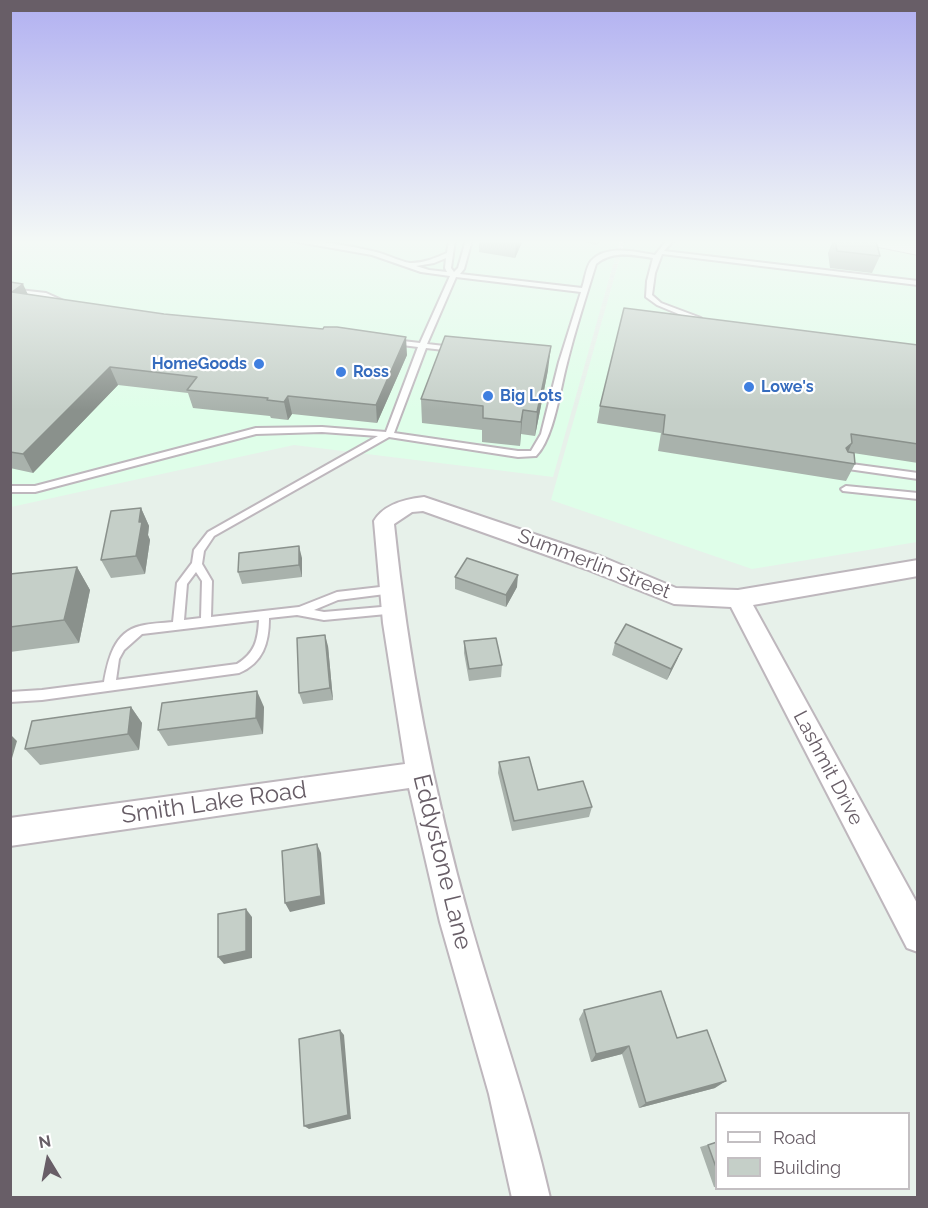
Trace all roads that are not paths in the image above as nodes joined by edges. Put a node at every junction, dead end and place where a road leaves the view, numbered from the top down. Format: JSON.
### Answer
{"nodes":[{"id":1,"x":49,"y":296,"type":"edge"},
{"id":2,"x":444,"y":296,"type":"edge"},
{"id":3,"x":582,"y":296,"type":"edge"},
{"id":4,"x":650,"y":296,"type":"edge"},
{"id":5,"x":70,"y":306,"type":"edge"},
{"id":6,"x":704,"y":323,"type":"edge"},
{"id":7,"x":383,"y":341,"type":"edge"},
{"id":8,"x":423,"y":345,"type":"junction"},
{"id":9,"x":467,"y":350,"type":"edge"},
{"id":10,"x":389,"y":434,"type":"junction"},
{"id":11,"x":844,"y":466,"type":"edge"},
{"id":12,"x":918,"y":476,"type":"edge"},
{"id":13,"x":10,"y":489,"type":"edge"},
{"id":14,"x":846,"y":489,"type":"dead end"},
{"id":15,"x":918,"y":496,"type":"edge"},
{"id":16,"x":384,"y":521,"type":"joint"},
{"id":17,"x":197,"y":564,"type":"junction"},
{"id":18,"x":918,"y":568,"type":"edge"},
{"id":19,"x":738,"y":599,"type":"junction"},
{"id":20,"x":391,"y":600,"type":"junction"},
{"id":21,"x":301,"y":611,"type":"junction"},
{"id":22,"x":264,"y":615,"type":"junction"},
{"id":23,"x":206,"y":623,"type":"junction"},
{"id":24,"x":178,"y":626,"type":"junction"},
{"id":25,"x":109,"y":686,"type":"junction"},
{"id":26,"x":10,"y":697,"type":"edge"},
{"id":27,"x":418,"y":774,"type":"junction"},
{"id":28,"x":10,"y":832,"type":"edge"},
{"id":29,"x":918,"y":938,"type":"edge"},
{"id":30,"x":531,"y":1197,"type":"edge"}],
"edges":[{"from":1,"to":5,"type":"lane"},
{"from":2,"to":8,"type":"lane"},
{"from":3,"to":10,"type":"lane"},
{"from":4,"to":6,"type":"lane"},
{"from":7,"to":8,"type":"lane"},
{"from":8,"to":9,"type":"lane"},
{"from":8,"to":10,"type":"lane"},
{"from":10,"to":13,"type":"lane"},
{"from":10,"to":17,"type":"lane"},
{"from":11,"to":12,"type":"lane"},
{"from":14,"to":15,"type":"lane"},
{"from":16,"to":19,"type":"street","name":"Summerlin Street"},
{"from":16,"to":20,"type":"street","name":"Eddystone Lane"},
{"from":17,"to":23,"type":"lane"},
{"from":17,"to":24,"type":"lane"},
{"from":18,"to":19,"type":"street","name":"Summerlin Street"},
{"from":19,"to":29,"type":"street","name":"Lashmit Drive"},
{"from":20,"to":21,"type":"lane"},
{"from":20,"to":21,"type":"lane"},
{"from":20,"to":27,"type":"street","name":"Eddystone Lane"},
{"from":21,"to":22,"type":"lane"},
{"from":22,"to":23,"type":"lane"},
{"from":22,"to":25,"type":"lane"},
{"from":23,"to":24,"type":"lane"},
{"from":24,"to":25,"type":"lane"},
{"from":25,"to":26,"type":"lane"},
{"from":27,"to":28,"type":"street","name":"Smith Lake Road"},
{"from":27,"to":30,"type":"street","name":"Eddystone Lane"}]}
